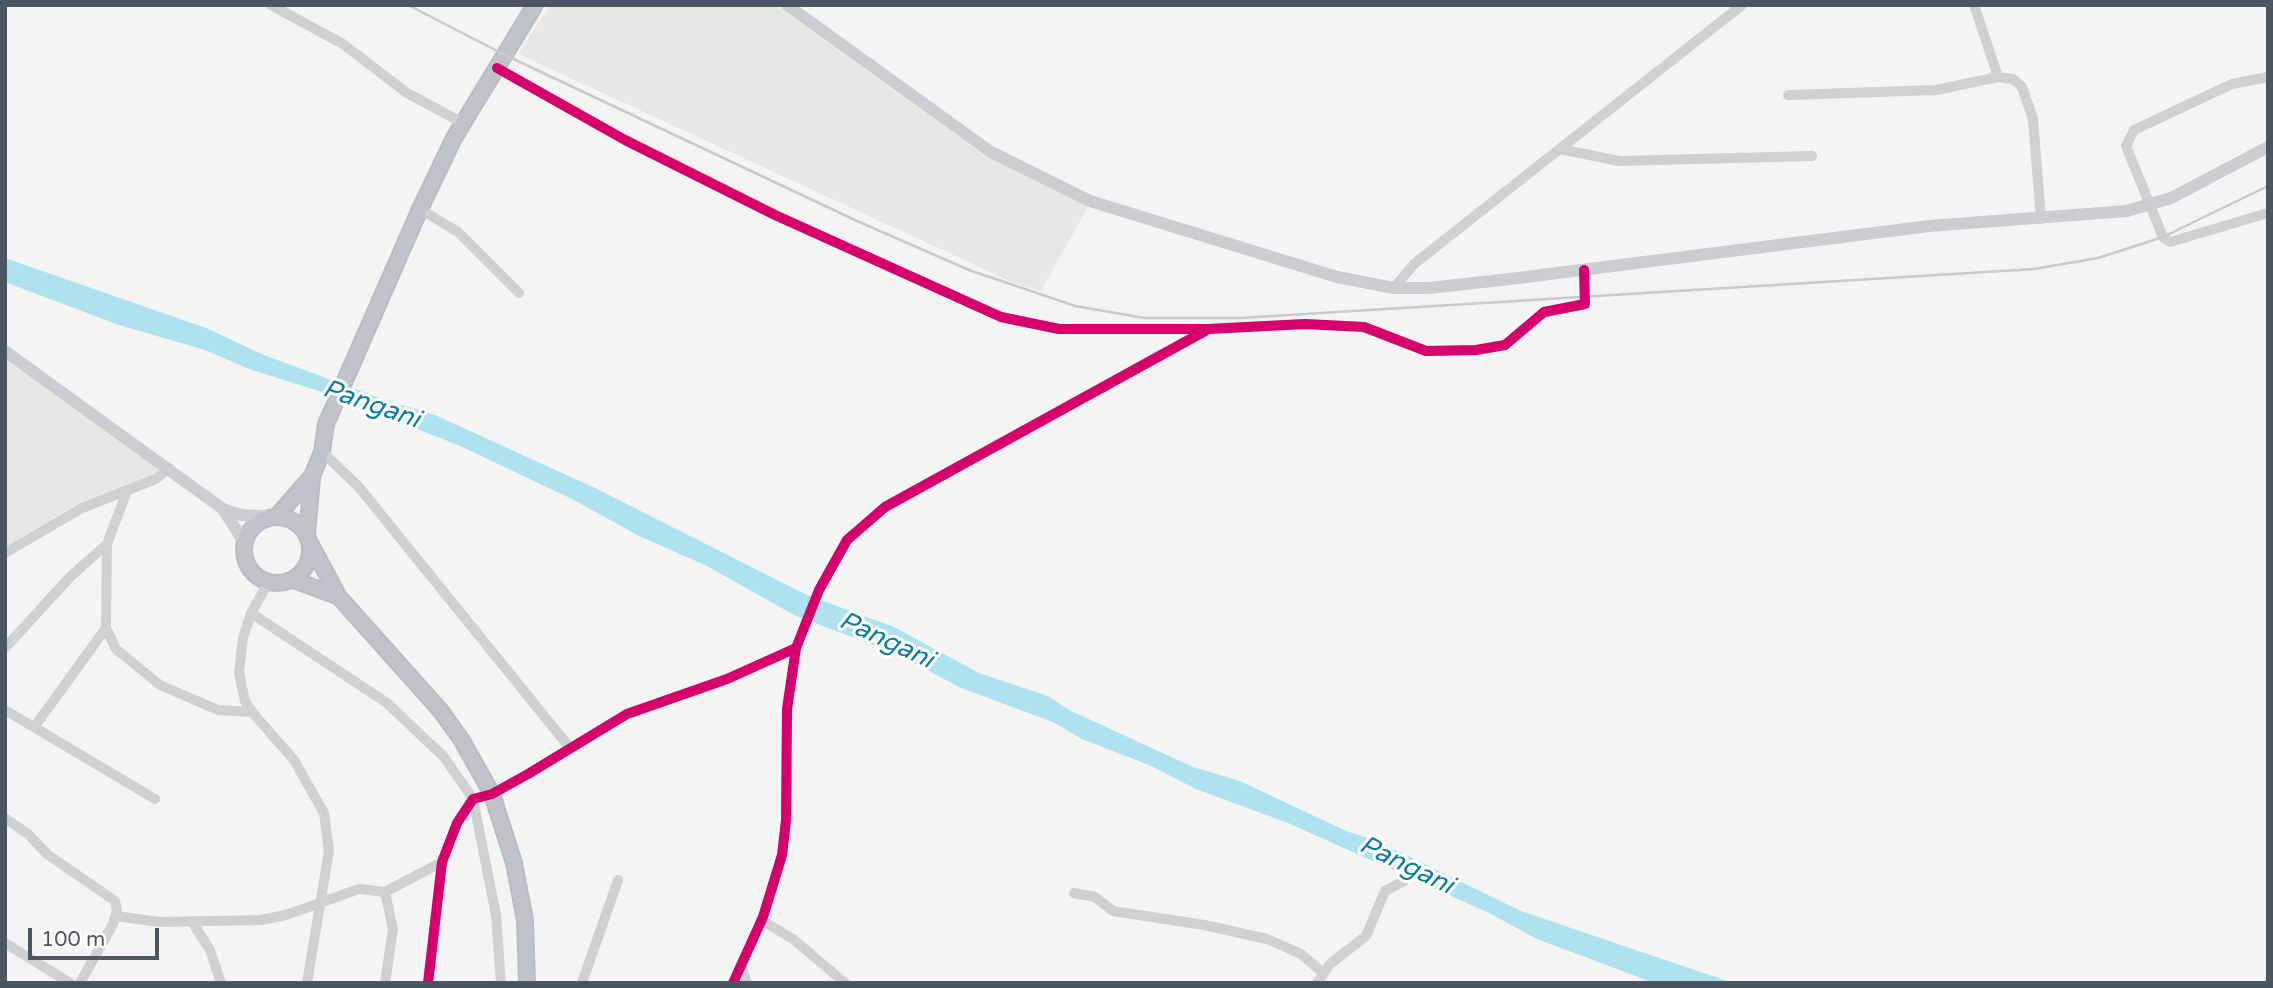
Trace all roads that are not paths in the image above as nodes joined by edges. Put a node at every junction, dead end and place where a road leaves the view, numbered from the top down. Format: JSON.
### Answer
{"nodes":[{"id":1,"x":271,"y":5,"type":"edge"},
{"id":2,"x":535,"y":5,"type":"edge"},
{"id":3,"x":787,"y":5,"type":"edge"},
{"id":4,"x":1742,"y":5,"type":"edge"},
{"id":5,"x":1974,"y":5,"type":"edge"},
{"id":6,"x":497,"y":68,"type":"junction"},
{"id":7,"x":2268,"y":77,"type":"edge"},
{"id":8,"x":1998,"y":78,"type":"junction"},
{"id":9,"x":1788,"y":95,"type":"dead end"},
{"id":10,"x":463,"y":123,"type":"junction"},
{"id":11,"x":2268,"y":147,"type":"edge"},
{"id":12,"x":1560,"y":149,"type":"junction"},
{"id":13,"x":1812,"y":156,"type":"dead end"},
{"id":14,"x":2151,"y":206,"type":"junction"},
{"id":15,"x":420,"y":209,"type":"junction"},
{"id":16,"x":2268,"y":213,"type":"edge"},
{"id":17,"x":2040,"y":219,"type":"junction"},
{"id":18,"x":1584,"y":270,"type":"junction"},
{"id":19,"x":1394,"y":288,"type":"junction"},
{"id":20,"x":519,"y":293,"type":"dead end"},
{"id":21,"x":1208,"y":329,"type":"junction"},
{"id":22,"x":5,"y":351,"type":"edge"},
{"id":23,"x":322,"y":452,"type":"junction"},
{"id":24,"x":169,"y":468,"type":"junction"},
{"id":25,"x":312,"y":476,"type":"junction"},
{"id":26,"x":127,"y":491,"type":"junction"},
{"id":27,"x":223,"y":509,"type":"junction"},
{"id":28,"x":274,"y":517,"type":"junction"},
{"id":29,"x":309,"y":538,"type":"junction"},
{"id":30,"x":244,"y":542,"type":"junction"},
{"id":31,"x":107,"y":544,"type":"junction"},
{"id":32,"x":5,"y":553,"type":"edge"},
{"id":33,"x":294,"y":580,"type":"junction"},
{"id":34,"x":268,"y":583,"type":"junction"},
{"id":35,"x":339,"y":597,"type":"junction"},
{"id":36,"x":251,"y":613,"type":"junction"},
{"id":37,"x":106,"y":628,"type":"junction"},
{"id":38,"x":5,"y":648,"type":"edge"},
{"id":39,"x":796,"y":648,"type":"junction"},
{"id":40,"x":5,"y":710,"type":"edge"},
{"id":41,"x":252,"y":712,"type":"junction"},
{"id":42,"x":35,"y":726,"type":"junction"},
{"id":43,"x":570,"y":748,"type":"junction"},
{"id":44,"x":492,"y":794,"type":"junction"},
{"id":45,"x":155,"y":799,"type":"dead end"},
{"id":46,"x":473,"y":799,"type":"junction"},
{"id":47,"x":5,"y":818,"type":"edge"},
{"id":48,"x":442,"y":862,"type":"junction"},
{"id":49,"x":618,"y":880,"type":"dead end"},
{"id":50,"x":1404,"y":881,"type":"dead end"},
{"id":51,"x":385,"y":892,"type":"junction"},
{"id":52,"x":1074,"y":893,"type":"dead end"},
{"id":53,"x":319,"y":901,"type":"junction"},
{"id":54,"x":116,"y":916,"type":"junction"},
{"id":55,"x":761,"y":920,"type":"junction"},
{"id":56,"x":193,"y":923,"type":"junction"},
{"id":57,"x":5,"y":943,"type":"edge"},
{"id":58,"x":741,"y":965,"type":"junction"},
{"id":59,"x":1322,"y":972,"type":"junction"},
{"id":60,"x":70,"y":983,"type":"edge"},
{"id":61,"x":80,"y":983,"type":"edge"},
{"id":62,"x":221,"y":983,"type":"edge"},
{"id":63,"x":307,"y":983,"type":"edge"},
{"id":64,"x":385,"y":983,"type":"edge"},
{"id":65,"x":428,"y":983,"type":"edge"},
{"id":66,"x":501,"y":983,"type":"edge"},
{"id":67,"x":527,"y":983,"type":"edge"},
{"id":68,"x":582,"y":983,"type":"edge"},
{"id":69,"x":733,"y":983,"type":"edge"},
{"id":70,"x":747,"y":983,"type":"edge"},
{"id":71,"x":845,"y":983,"type":"edge"},
{"id":72,"x":1317,"y":983,"type":"edge"}],
"edges":[{"from":1,"to":10,"type":"street"},
{"from":2,"to":6,"type":"highway"},
{"from":3,"to":19,"type":"main road"},
{"from":4,"to":12,"type":"street"},
{"from":5,"to":8,"type":"street"},
{"from":6,"to":10,"type":"highway"},
{"from":6,"to":21,"type":"street"},
{"from":7,"to":14,"type":"street"},
{"from":8,"to":9,"type":"street"},
{"from":8,"to":17,"type":"street"},
{"from":10,"to":15,"type":"highway"},
{"from":11,"to":14,"type":"main road"},
{"from":12,"to":13,"type":"street"},
{"from":12,"to":19,"type":"street"},
{"from":14,"to":16,"type":"street"},
{"from":14,"to":17,"type":"main road"},
{"from":15,"to":20,"type":"street"},
{"from":15,"to":23,"type":"highway"},
{"from":17,"to":18,"type":"main road"},
{"from":18,"to":19,"type":"main road"},
{"from":18,"to":21,"type":"street"},
{"from":21,"to":39,"type":"street"},
{"from":22,"to":24,"type":"main road"},
{"from":23,"to":25,"type":"highway"},
{"from":23,"to":43,"type":"street"},
{"from":24,"to":26,"type":"street"},
{"from":24,"to":27,"type":"main road"},
{"from":25,"to":28,"type":"highway"},
{"from":25,"to":29,"type":"highway"},
{"from":26,"to":31,"type":"street"},
{"from":26,"to":32,"type":"street"},
{"from":27,"to":28,"type":"main road"},
{"from":27,"to":30,"type":"main road"},
{"from":28,"to":29,"type":"highway"},
{"from":28,"to":30,"type":"highway"},
{"from":29,"to":33,"type":"highway"},
{"from":29,"to":35,"type":"highway"},
{"from":30,"to":34,"type":"highway"},
{"from":31,"to":37,"type":"street"},
{"from":31,"to":38,"type":"street"},
{"from":33,"to":34,"type":"highway"},
{"from":33,"to":35,"type":"highway"},
{"from":34,"to":36,"type":"street"},
{"from":35,"to":44,"type":"highway"},
{"from":36,"to":41,"type":"street"},
{"from":36,"to":46,"type":"street"},
{"from":37,"to":41,"type":"street"},
{"from":37,"to":42,"type":"street"},
{"from":39,"to":43,"type":"street"},
{"from":39,"to":55,"type":"street"},
{"from":40,"to":42,"type":"street"},
{"from":41,"to":53,"type":"street"},
{"from":42,"to":45,"type":"street"},
{"from":43,"to":44,"type":"street"},
{"from":44,"to":46,"type":"street"},
{"from":44,"to":67,"type":"highway"},
{"from":46,"to":48,"type":"street"},
{"from":46,"to":66,"type":"street"},
{"from":47,"to":54,"type":"street"},
{"from":48,"to":51,"type":"street"},
{"from":48,"to":65,"type":"street"},
{"from":49,"to":68,"type":"street"},
{"from":50,"to":59,"type":"street"},
{"from":51,"to":53,"type":"street"},
{"from":51,"to":64,"type":"street"},
{"from":52,"to":59,"type":"street"},
{"from":53,"to":56,"type":"street"},
{"from":53,"to":63,"type":"street"},
{"from":54,"to":56,"type":"street"},
{"from":54,"to":61,"type":"street"},
{"from":55,"to":58,"type":"street"},
{"from":55,"to":71,"type":"street"},
{"from":56,"to":62,"type":"street"},
{"from":57,"to":60,"type":"street"},
{"from":58,"to":69,"type":"street"},
{"from":58,"to":70,"type":"street"},
{"from":59,"to":72,"type":"street"}]}
